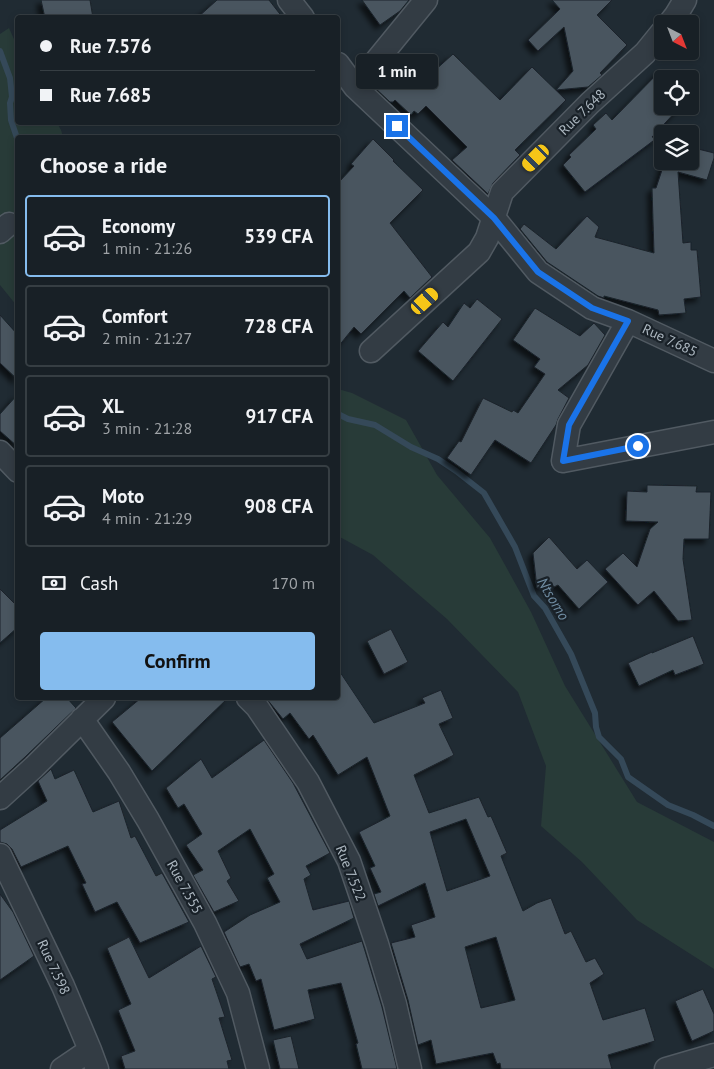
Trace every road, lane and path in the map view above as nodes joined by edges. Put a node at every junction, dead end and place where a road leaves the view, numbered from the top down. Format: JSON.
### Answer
{"nodes":[{"id":1,"x":290,"y":0,"type":"edge"},
{"id":2,"x":426,"y":0,"type":"edge"},
{"id":3,"x":685,"y":0,"type":"edge"},
{"id":4,"x":301,"y":15,"type":"edge"},
{"id":5,"x":676,"y":15,"type":"edge"},
{"id":6,"x":654,"y":42,"type":"edge"},
{"id":7,"x":340,"y":67,"type":"edge"},
{"id":8,"x":355,"y":88,"type":"junction"},
{"id":9,"x":494,"y":218,"type":"junction"},
{"id":10,"x":628,"y":321,"type":"junction"},
{"id":11,"x":371,"y":351,"type":"dead end"},
{"id":12,"x":714,"y":361,"type":"edge"},
{"id":13,"x":714,"y":432,"type":"edge"},
{"id":14,"x":0,"y":452,"type":"edge"},
{"id":15,"x":15,"y":468,"type":"edge"},
{"id":16,"x":102,"y":700,"type":"edge"},
{"id":17,"x":250,"y":700,"type":"edge"},
{"id":18,"x":82,"y":719,"type":"junction"},
{"id":19,"x":0,"y":798,"type":"edge"},
{"id":20,"x":0,"y":855,"type":"edge"},
{"id":21,"x":714,"y":1055,"type":"edge"},
{"id":22,"x":93,"y":1060,"type":"edge"},
{"id":23,"x":62,"y":1069,"type":"edge"},
{"id":24,"x":258,"y":1069,"type":"edge"},
{"id":25,"x":410,"y":1069,"type":"edge"},
{"id":26,"x":666,"y":1069,"type":"edge"}],
"edges":[{"from":1,"to":4,"type":"street"},
{"from":2,"to":8,"type":"street"},
{"from":3,"to":5,"type":"street"},
{"from":6,"to":9,"type":"street","name":"Rue 7.648"},
{"from":7,"to":8,"type":"street","name":"Rue 7.685"},
{"from":8,"to":9,"type":"street","name":"Rue 7.685"},
{"from":9,"to":10,"type":"street","name":"Rue 7.685"},
{"from":9,"to":11,"type":"street","name":"Rue 7.648"},
{"from":10,"to":12,"type":"street","name":"Rue 7.685"},
{"from":10,"to":13,"type":"street"},
{"from":14,"to":15,"type":"street"},
{"from":16,"to":18,"type":"street"},
{"from":17,"to":25,"type":"street","name":"Rue 7.522"},
{"from":18,"to":19,"type":"street"},
{"from":18,"to":24,"type":"street","name":"Rue 7.555"},
{"from":20,"to":22,"type":"street","name":"Rue 7.598"},
{"from":21,"to":26,"type":"street"},
{"from":22,"to":23,"type":"street","name":"Rue 7.598"}]}
